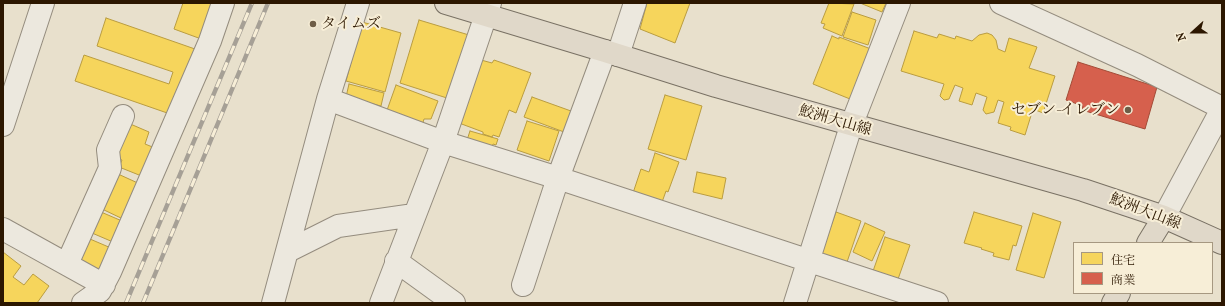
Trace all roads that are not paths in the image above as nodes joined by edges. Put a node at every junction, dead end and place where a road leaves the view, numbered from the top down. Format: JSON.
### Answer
{"nodes":[{"id":1,"x":44,"y":3,"type":"edge"},
{"id":2,"x":223,"y":3,"type":"edge"},
{"id":3,"x":358,"y":3,"type":"edge"},
{"id":4,"x":446,"y":3,"type":"edge"},
{"id":5,"x":635,"y":3,"type":"edge"},
{"id":6,"x":899,"y":3,"type":"edge"},
{"id":7,"x":1001,"y":3,"type":"edge"},
{"id":8,"x":488,"y":9,"type":"edge"},
{"id":9,"x":611,"y":53,"type":"junction"},
{"id":10,"x":328,"y":99,"type":"junction"},
{"id":11,"x":1222,"y":108,"type":"edge"},
{"id":12,"x":123,"y":116,"type":"dead end"},
{"id":13,"x":3,"y":126,"type":"edge"},
{"id":14,"x":851,"y":126,"type":"junction"},
{"id":15,"x":443,"y":142,"type":"junction"},
{"id":16,"x":558,"y":178,"type":"junction"},
{"id":17,"x":414,"y":215,"type":"junction"},
{"id":18,"x":1164,"y":217,"type":"junction"},
{"id":19,"x":3,"y":229,"type":"edge"},
{"id":20,"x":1149,"y":242,"type":"edge"},
{"id":21,"x":1222,"y":243,"type":"edge"},
{"id":22,"x":288,"y":251,"type":"junction"},
{"id":23,"x":808,"y":260,"type":"junction"},
{"id":24,"x":396,"y":261,"type":"junction"},
{"id":25,"x":67,"y":264,"type":"junction"},
{"id":26,"x":104,"y":285,"type":"junction"},
{"id":27,"x":523,"y":285,"type":"dead end"},
{"id":28,"x":1118,"y":294,"type":"edge"},
{"id":29,"x":83,"y":303,"type":"edge"},
{"id":30,"x":273,"y":303,"type":"edge"},
{"id":31,"x":381,"y":303,"type":"edge"},
{"id":32,"x":454,"y":303,"type":"edge"},
{"id":33,"x":794,"y":303,"type":"edge"},
{"id":34,"x":937,"y":303,"type":"edge"},
{"id":35,"x":1113,"y":303,"type":"edge"}],
"edges":[{"from":1,"to":13,"type":"street"},
{"from":2,"to":26,"type":"street"},
{"from":3,"to":10,"type":"street"},
{"from":4,"to":8,"type":"main road","name":"鮫洲大山線"},
{"from":5,"to":9,"type":"street"},
{"from":6,"to":14,"type":"street"},
{"from":7,"to":11,"type":"street"},
{"from":8,"to":9,"type":"main road","name":"鮫洲大山線"},
{"from":8,"to":15,"type":"street"},
{"from":9,"to":14,"type":"main road","name":"鮫洲大山線"},
{"from":9,"to":16,"type":"street"},
{"from":10,"to":15,"type":"street"},
{"from":10,"to":22,"type":"street"},
{"from":11,"to":18,"type":"street"},
{"from":12,"to":25,"type":"street"},
{"from":14,"to":18,"type":"main road","name":"鮫洲大山線"},
{"from":14,"to":23,"type":"street"},
{"from":15,"to":16,"type":"street"},
{"from":15,"to":17,"type":"street"},
{"from":16,"to":23,"type":"street"},
{"from":16,"to":27,"type":"street"},
{"from":17,"to":22,"type":"street"},
{"from":17,"to":24,"type":"street"},
{"from":18,"to":20,"type":"main road"},
{"from":18,"to":21,"type":"main road","name":"鮫洲大山線"},
{"from":19,"to":25,"type":"street"},
{"from":22,"to":30,"type":"street"},
{"from":23,"to":33,"type":"street"},
{"from":23,"to":34,"type":"street"},
{"from":24,"to":31,"type":"street"},
{"from":24,"to":32,"type":"street"},
{"from":25,"to":26,"type":"street"},
{"from":26,"to":29,"type":"street"},
{"from":28,"to":35,"type":"main road"}]}
